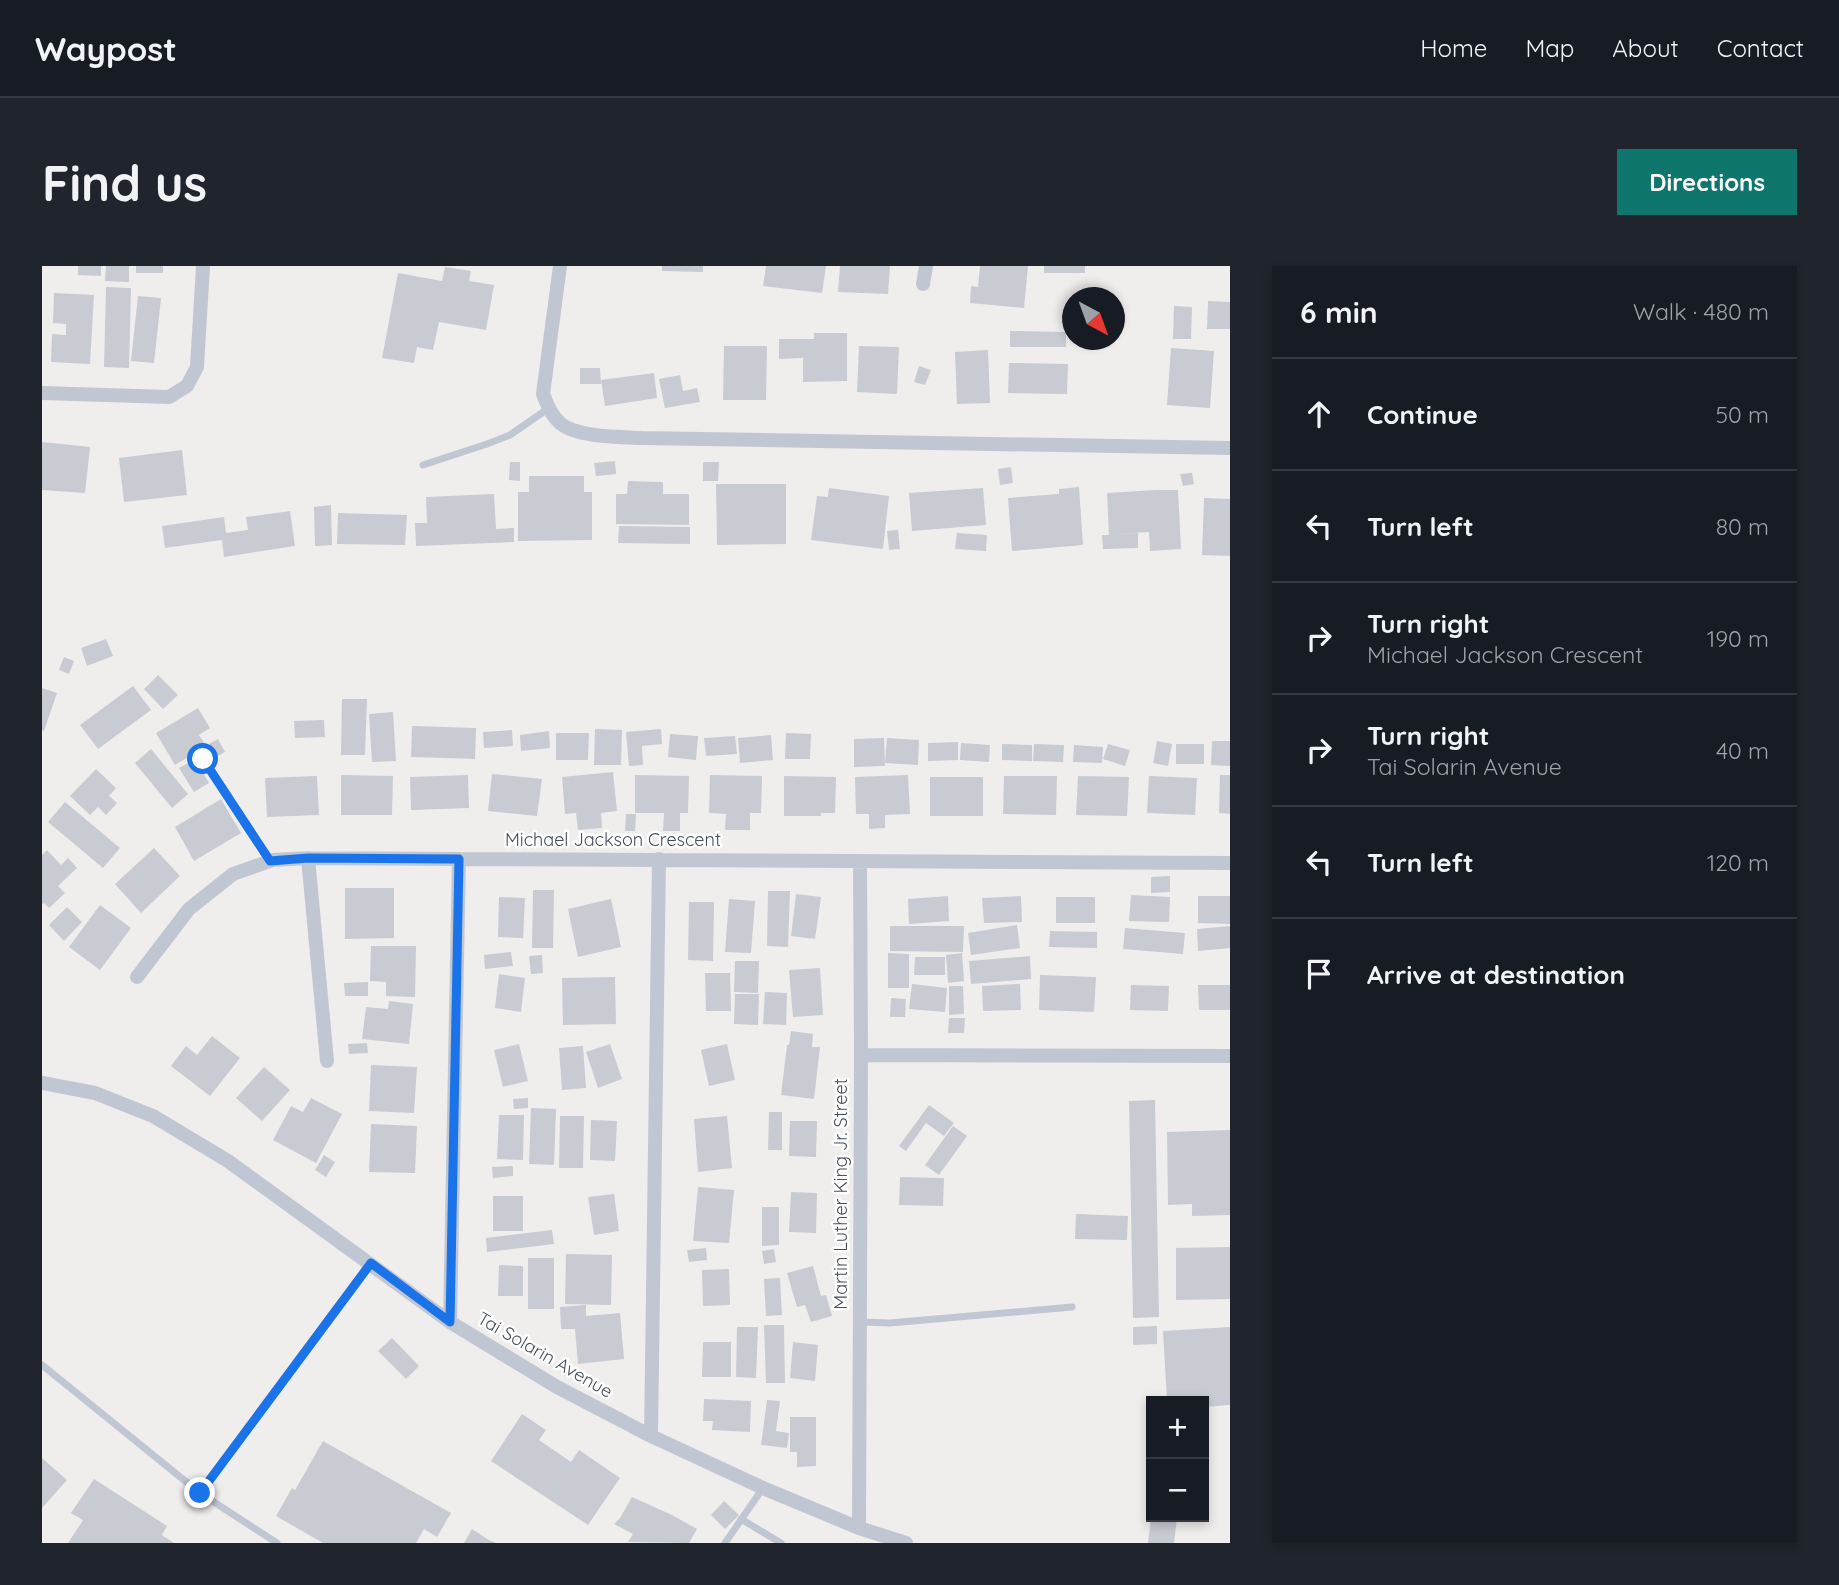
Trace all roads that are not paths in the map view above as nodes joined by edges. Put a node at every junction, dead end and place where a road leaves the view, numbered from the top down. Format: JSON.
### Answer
{"nodes":[{"id":1,"x":203,"y":266,"type":"edge"},
{"id":2,"x":560,"y":266,"type":"edge"},
{"id":3,"x":926,"y":266,"type":"edge"},
{"id":4,"x":923,"y":284,"type":"dead end"},
{"id":5,"x":42,"y":393,"type":"edge"},
{"id":6,"x":549,"y":408,"type":"junction"},
{"id":7,"x":1230,"y":448,"type":"edge"},
{"id":8,"x":422,"y":465,"type":"dead end"},
{"id":9,"x":203,"y":759,"type":"dead end"},
{"id":10,"x":308,"y":858,"type":"junction"},
{"id":11,"x":459,"y":859,"type":"junction"},
{"id":12,"x":659,"y":859,"type":"junction"},
{"id":13,"x":270,"y":861,"type":"junction"},
{"id":14,"x":860,"y":861,"type":"junction"},
{"id":15,"x":1230,"y":863,"type":"edge"},
{"id":16,"x":137,"y":976,"type":"dead end"},
{"id":17,"x":861,"y":1055,"type":"junction"},
{"id":18,"x":1230,"y":1056,"type":"edge"},
{"id":19,"x":327,"y":1062,"type":"dead end"},
{"id":20,"x":42,"y":1083,"type":"edge"},
{"id":21,"x":371,"y":1263,"type":"junction"},
{"id":22,"x":1072,"y":1307,"type":"dead end"},
{"id":23,"x":450,"y":1322,"type":"junction"},
{"id":24,"x":860,"y":1322,"type":"junction"},
{"id":25,"x":42,"y":1365,"type":"edge"},
{"id":26,"x":651,"y":1436,"type":"junction"},
{"id":27,"x":763,"y":1488,"type":"junction"},
{"id":28,"x":200,"y":1493,"type":"junction"},
{"id":29,"x":741,"y":1519,"type":"junction"},
{"id":30,"x":859,"y":1528,"type":"junction"},
{"id":31,"x":277,"y":1543,"type":"edge"},
{"id":32,"x":725,"y":1543,"type":"edge"},
{"id":33,"x":780,"y":1543,"type":"edge"},
{"id":34,"x":906,"y":1543,"type":"edge"}],
"edges":[{"from":1,"to":5,"type":"street"},
{"from":2,"to":6,"type":"street"},
{"from":3,"to":4,"type":"street"},
{"from":6,"to":7,"type":"street"},
{"from":6,"to":8,"type":"lane"},
{"from":9,"to":13,"type":"lane"},
{"from":10,"to":11,"type":"street","name":"Michael Jackson Crescent"},
{"from":10,"to":13,"type":"street","name":"Michael Jackson Crescent"},
{"from":10,"to":19,"type":"street"},
{"from":11,"to":12,"type":"street","name":"Michael Jackson Crescent"},
{"from":11,"to":23,"type":"street"},
{"from":12,"to":14,"type":"street","name":"Michael Jackson Crescent"},
{"from":12,"to":26,"type":"street"},
{"from":13,"to":16,"type":"street","name":"Michael Jackson Crescent"},
{"from":14,"to":15,"type":"street","name":"Michael Jackson Crescent"},
{"from":14,"to":17,"type":"street","name":"Martin Luther King Jr. Street"},
{"from":17,"to":18,"type":"street"},
{"from":17,"to":24,"type":"street","name":"Martin Luther King Jr. Street"},
{"from":20,"to":21,"type":"street","name":"Tai Solarin Avenue"},
{"from":21,"to":23,"type":"street","name":"Tai Solarin Avenue"},
{"from":21,"to":28,"type":"lane"},
{"from":22,"to":24,"type":"lane"},
{"from":23,"to":26,"type":"street","name":"Tai Solarin Avenue"},
{"from":24,"to":30,"type":"street","name":"Martin Luther King Jr. Street"},
{"from":25,"to":28,"type":"lane"},
{"from":26,"to":27,"type":"street","name":"Tai Solarin Avenue"},
{"from":27,"to":29,"type":"lane"},
{"from":27,"to":30,"type":"street","name":"Tai Solarin Avenue"},
{"from":28,"to":31,"type":"lane"},
{"from":29,"to":32,"type":"lane"},
{"from":29,"to":33,"type":"lane"},
{"from":30,"to":34,"type":"street","name":"Tai Solarin Avenue"}]}
